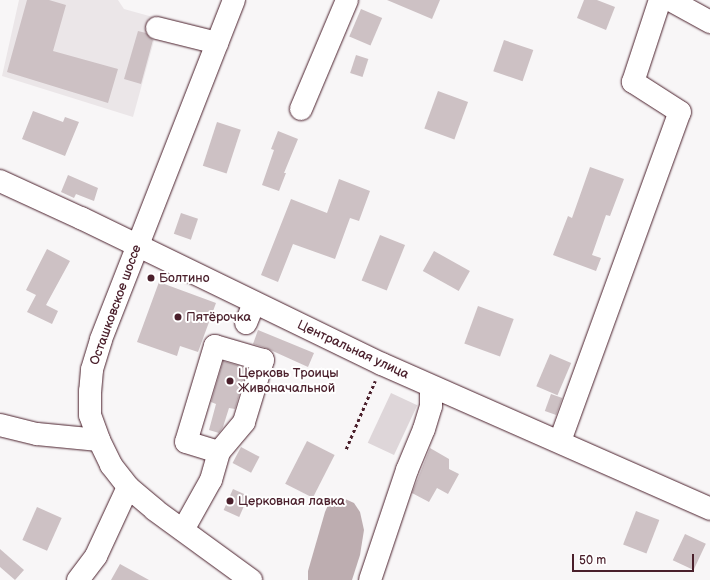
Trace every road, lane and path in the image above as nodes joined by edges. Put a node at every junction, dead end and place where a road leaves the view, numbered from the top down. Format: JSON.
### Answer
{"nodes":[{"id":1,"x":234,"y":0,"type":"edge"},
{"id":2,"x":347,"y":0,"type":"edge"},
{"id":3,"x":660,"y":0,"type":"edge"},
{"id":4,"x":670,"y":0,"type":"edge"},
{"id":5,"x":710,"y":22,"type":"edge"},
{"id":6,"x":157,"y":28,"type":"dead end"},
{"id":7,"x":217,"y":43,"type":"junction"},
{"id":8,"x":301,"y":109,"type":"dead end"},
{"id":9,"x":0,"y":182,"type":"edge"},
{"id":10,"x":137,"y":246,"type":"junction"},
{"id":11,"x":382,"y":364,"type":"junction"},
{"id":12,"x":431,"y":387,"type":"junction"},
{"id":13,"x":0,"y":425,"type":"edge"},
{"id":14,"x":99,"y":440,"type":"junction"},
{"id":15,"x":560,"y":442,"type":"junction"},
{"id":16,"x":346,"y":449,"type":"dead end"},
{"id":17,"x":219,"y":452,"type":"junction"},
{"id":18,"x":128,"y":486,"type":"junction"},
{"id":19,"x":710,"y":509,"type":"edge"},
{"id":20,"x":184,"y":530,"type":"junction"},
{"id":21,"x":78,"y":580,"type":"edge"},
{"id":22,"x":251,"y":580,"type":"edge"},
{"id":23,"x":370,"y":580,"type":"edge"}],
"edges":[{"from":1,"to":7,"type":"street","name":"Осташковское шоссе"},
{"from":2,"to":8,"type":"street"},
{"from":3,"to":15,"type":"street"},
{"from":4,"to":5,"type":"street"},
{"from":6,"to":7,"type":"street"},
{"from":7,"to":10,"type":"street","name":"Осташковское шоссе"},
{"from":9,"to":10,"type":"street","name":"Центральная улица"},
{"from":10,"to":11,"type":"street","name":"Центральная улица"},
{"from":10,"to":14,"type":"street","name":"Осташковское шоссе"},
{"from":11,"to":12,"type":"street","name":"Центральная улица"},
{"from":11,"to":16,"type":"path"},
{"from":12,"to":15,"type":"street","name":"Центральная улица"},
{"from":12,"to":23,"type":"street"},
{"from":13,"to":14,"type":"street"},
{"from":14,"to":18,"type":"street","name":"Осташковское шоссе"},
{"from":15,"to":19,"type":"street","name":"Центральная улица"},
{"from":17,"to":17,"type":"street"},
{"from":17,"to":20,"type":"street"},
{"from":18,"to":20,"type":"street","name":"Осташковское шоссе"},
{"from":18,"to":21,"type":"street"},
{"from":20,"to":22,"type":"street","name":"Осташковское шоссе"}]}
